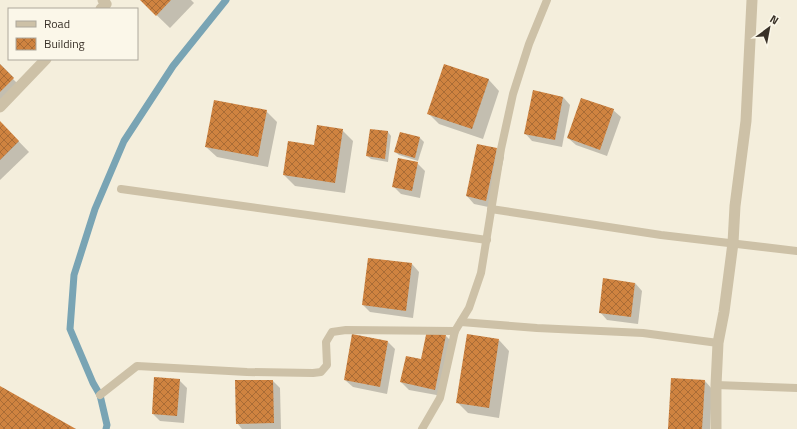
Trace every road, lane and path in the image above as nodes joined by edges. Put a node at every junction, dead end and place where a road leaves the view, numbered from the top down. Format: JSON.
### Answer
{"nodes":[{"id":1,"x":103,"y":0,"type":"edge"},
{"id":2,"x":547,"y":0,"type":"edge"},
{"id":3,"x":752,"y":0,"type":"edge"},
{"id":4,"x":101,"y":8,"type":"edge"},
{"id":5,"x":45,"y":60,"type":"edge"},
{"id":6,"x":0,"y":107,"type":"edge"},
{"id":7,"x":121,"y":189,"type":"dead end"},
{"id":8,"x":492,"y":209,"type":"junction"},
{"id":9,"x":487,"y":240,"type":"junction"},
{"id":10,"x":733,"y":243,"type":"junction"},
{"id":11,"x":797,"y":251,"type":"edge"},
{"id":12,"x":461,"y":322,"type":"junction"},
{"id":13,"x":455,"y":331,"type":"junction"},
{"id":14,"x":718,"y":343,"type":"junction"},
{"id":15,"x":716,"y":385,"type":"junction"},
{"id":16,"x":797,"y":388,"type":"edge"},
{"id":17,"x":100,"y":395,"type":"dead end"},
{"id":18,"x":422,"y":429,"type":"edge"},
{"id":19,"x":716,"y":429,"type":"edge"}],
"edges":[{"from":1,"to":4,"type":"street"},
{"from":2,"to":8,"type":"lane"},
{"from":3,"to":10,"type":"street"},
{"from":5,"to":6,"type":"street"},
{"from":7,"to":9,"type":"lane"},
{"from":8,"to":9,"type":"lane"},
{"from":8,"to":10,"type":"lane"},
{"from":9,"to":12,"type":"lane"},
{"from":10,"to":11,"type":"lane"},
{"from":10,"to":14,"type":"street"},
{"from":12,"to":13,"type":"lane"},
{"from":12,"to":14,"type":"lane"},
{"from":13,"to":17,"type":"lane"},
{"from":13,"to":18,"type":"lane"},
{"from":14,"to":15,"type":"street"},
{"from":15,"to":16,"type":"lane"},
{"from":15,"to":19,"type":"street"}]}
